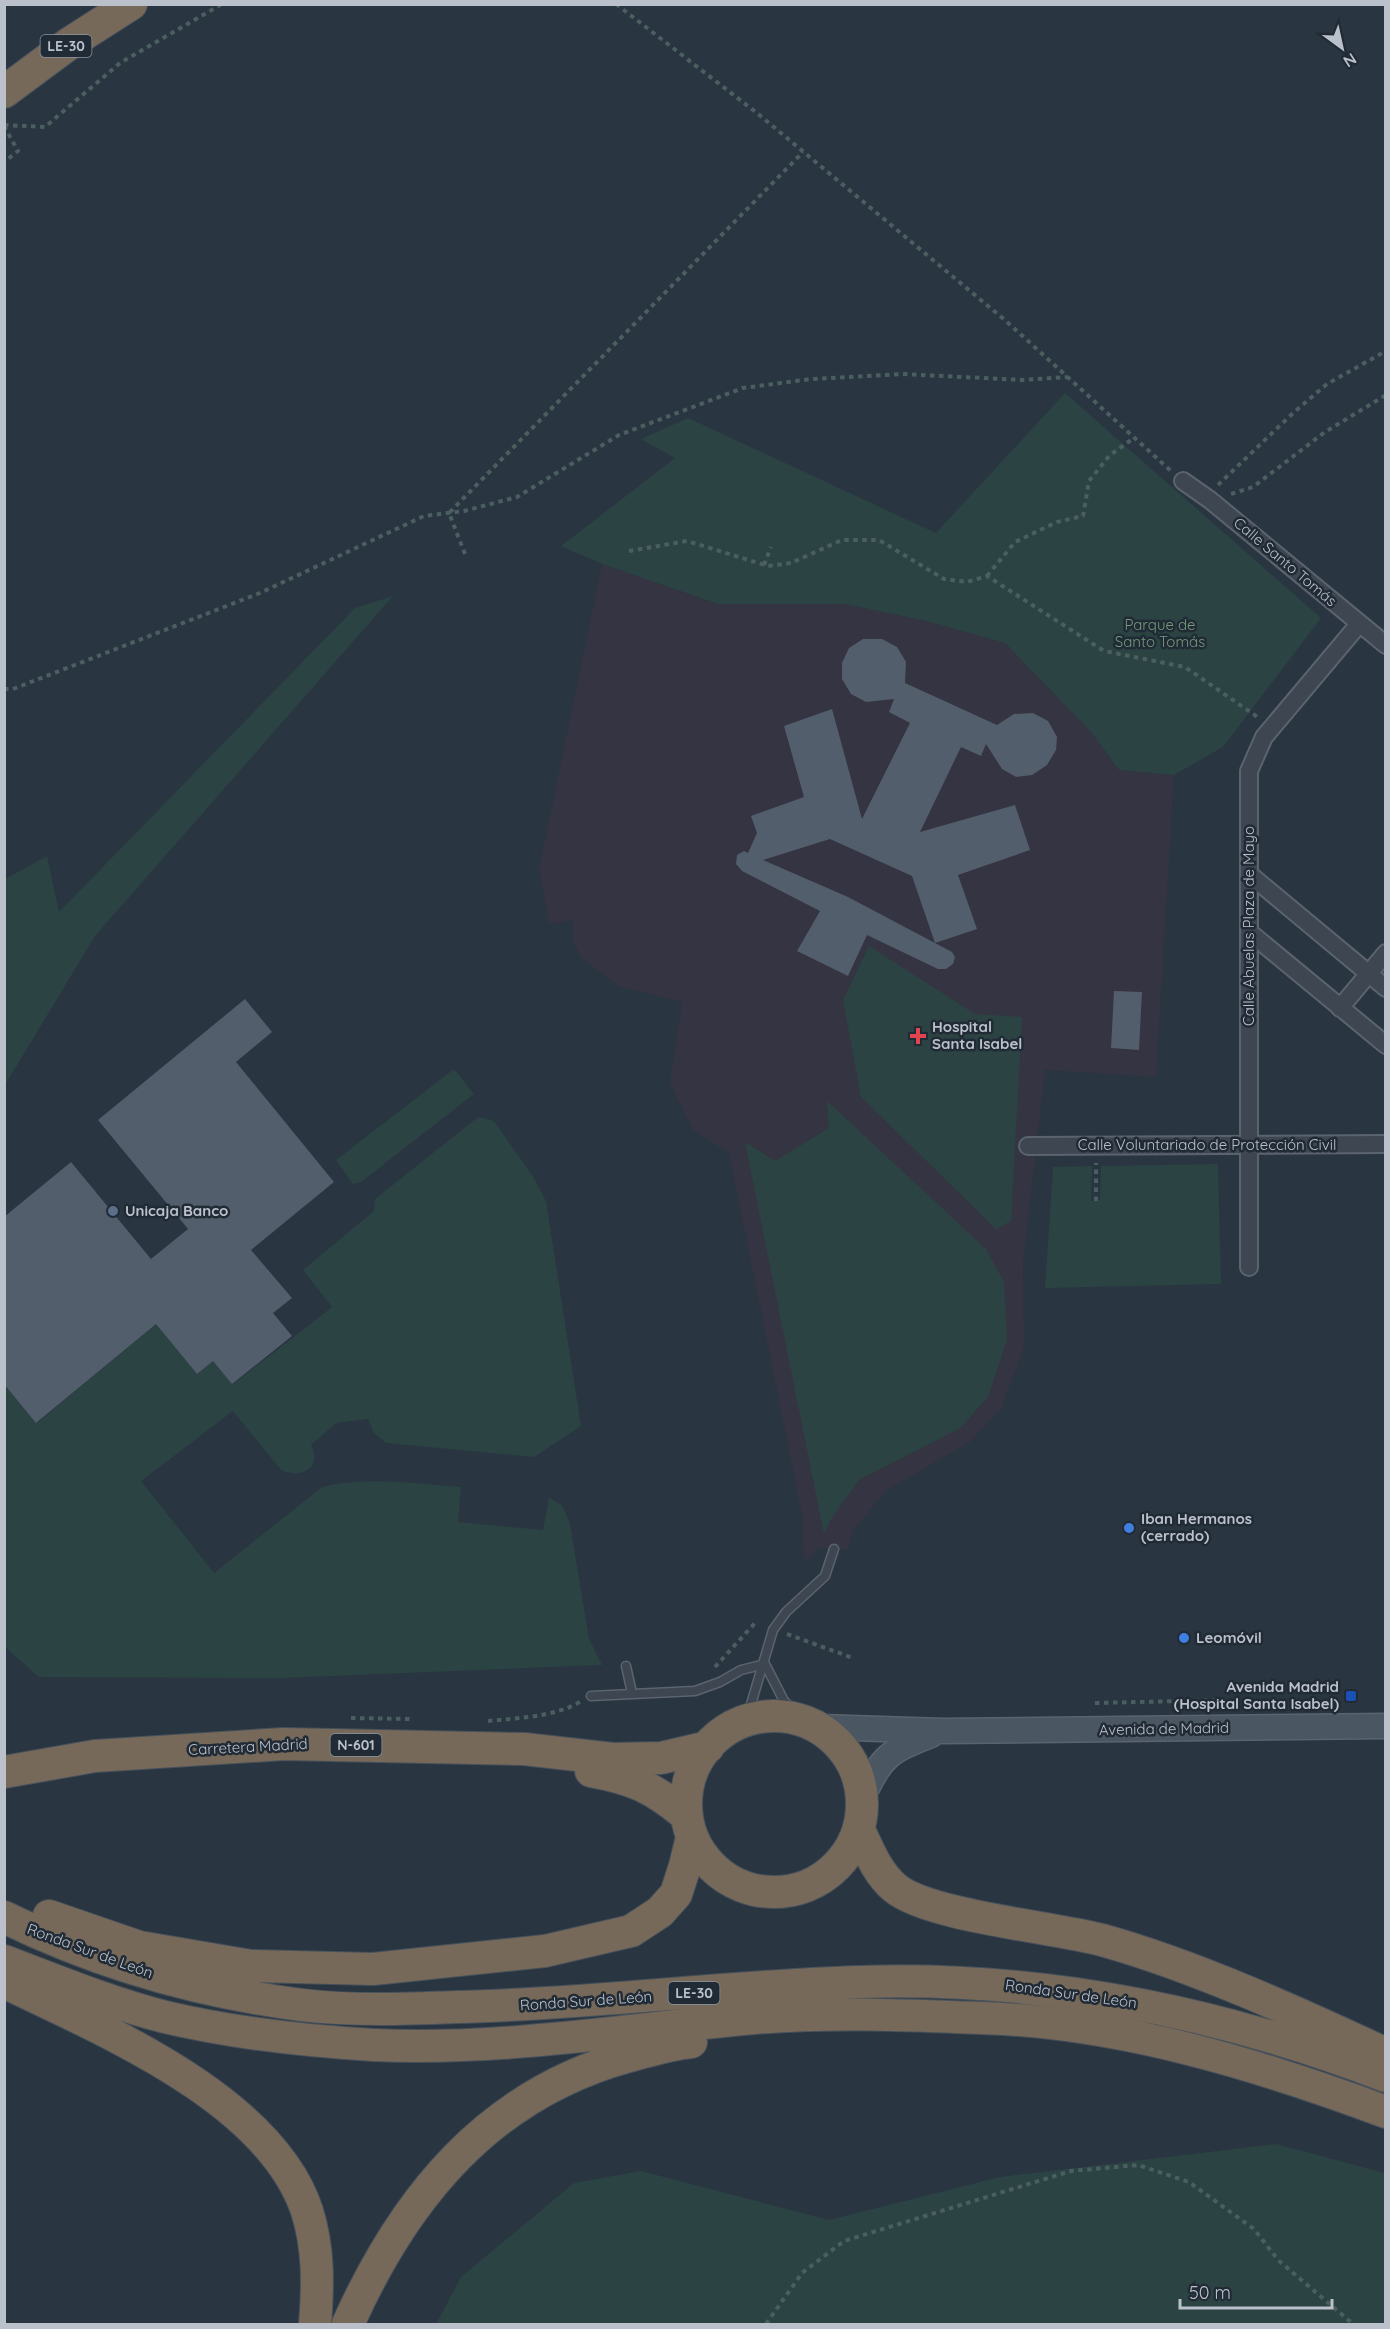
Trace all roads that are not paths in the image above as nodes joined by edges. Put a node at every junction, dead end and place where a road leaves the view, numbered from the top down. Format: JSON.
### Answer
{"nodes":[{"id":1,"x":131,"y":4,"type":"edge"},
{"id":2,"x":4,"y":92,"type":"edge"},
{"id":3,"x":1182,"y":481,"type":"road end"},
{"id":4,"x":1359,"y":624,"type":"junction"},
{"id":5,"x":1386,"y":645,"type":"edge"},
{"id":6,"x":1249,"y":874,"type":"junction"},
{"id":7,"x":1249,"y":932,"type":"junction"},
{"id":8,"x":1386,"y":953,"type":"edge"},
{"id":9,"x":1368,"y":974,"type":"junction"},
{"id":10,"x":1386,"y":988,"type":"edge"},
{"id":11,"x":1340,"y":1008,"type":"junction"},
{"id":12,"x":1386,"y":1045,"type":"edge"},
{"id":13,"x":1386,"y":1144,"type":"edge"},
{"id":14,"x":1250,"y":1145,"type":"junction"},
{"id":15,"x":1028,"y":1146,"type":"dead end"},
{"id":16,"x":1249,"y":1267,"type":"dead end"},
{"id":17,"x":834,"y":1549,"type":"dead end"},
{"id":18,"x":765,"y":1664,"type":"junction"},
{"id":19,"x":626,"y":1666,"type":"dead end"},
{"id":20,"x":632,"y":1693,"type":"junction"},
{"id":21,"x":591,"y":1696,"type":"dead end"},
{"id":22,"x":746,"y":1721,"type":"junction"},
{"id":23,"x":810,"y":1722,"type":"junction"},
{"id":24,"x":1386,"y":1726,"type":"edge"},
{"id":25,"x":943,"y":1731,"type":"junction"},
{"id":26,"x":708,"y":1747,"type":"junction"},
{"id":27,"x":4,"y":1772,"type":"edge"},
{"id":28,"x":4,"y":1791,"type":"edge"},
{"id":29,"x":862,"y":1796,"type":"junction"},
{"id":30,"x":688,"y":1826,"type":"junction"},
{"id":31,"x":859,"y":1830,"type":"junction"},
{"id":32,"x":4,"y":1899,"type":"edge"},
{"id":33,"x":4,"y":1917,"type":"edge"},
{"id":34,"x":4,"y":1961,"type":"edge"},
{"id":35,"x":4,"y":1982,"type":"edge"},
{"id":36,"x":869,"y":2016,"type":"junction"},
{"id":37,"x":1386,"y":2054,"type":"edge"},
{"id":38,"x":1386,"y":2076,"type":"edge"},
{"id":39,"x":1386,"y":2112,"type":"edge"},
{"id":40,"x":315,"y":2325,"type":"edge"},
{"id":41,"x":348,"y":2325,"type":"edge"}],
"edges":[{"from":1,"to":2,"type":"highway","number":"LE-30"},
{"from":3,"to":4,"type":"street","name":"Calle Santo Tomás"},
{"from":4,"to":5,"type":"street","name":"Calle Santo Tomás"},
{"from":4,"to":6,"type":"street","name":"Calle Abuelas Plaza de Mayo"},
{"from":6,"to":7,"type":"street","name":"Calle Abuelas Plaza de Mayo"},
{"from":6,"to":9,"type":"street"},
{"from":7,"to":11,"type":"street"},
{"from":7,"to":14,"type":"street","name":"Calle Abuelas Plaza de Mayo"},
{"from":8,"to":9,"type":"street"},
{"from":9,"to":10,"type":"street"},
{"from":9,"to":11,"type":"street"},
{"from":11,"to":12,"type":"street"},
{"from":13,"to":14,"type":"street","name":"Calle Voluntariado de Protección Civil"},
{"from":14,"to":15,"type":"street","name":"Calle Voluntariado de Protección Civil"},
{"from":14,"to":16,"type":"street","name":"Calle Abuelas Plaza de Mayo"},
{"from":17,"to":18,"type":"lane"},
{"from":18,"to":20,"type":"lane"},
{"from":18,"to":22,"type":"lane"},
{"from":18,"to":23,"type":"lane"},
{"from":19,"to":20,"type":"lane"},
{"from":20,"to":21,"type":"lane"},
{"from":22,"to":23,"type":"highway","number":"N-601"},
{"from":22,"to":26,"type":"highway","number":"N-601"},
{"from":23,"to":25,"type":"main road","name":"Avenida de Madrid"},
{"from":23,"to":29,"type":"highway","number":"N-601"},
{"from":24,"to":25,"type":"main road","name":"Avenida de Madrid"},
{"from":25,"to":29,"type":"main road","name":"Avenida de Madrid"},
{"from":26,"to":27,"type":"highway","name":"Carretera Madrid","number":"N-601"},
{"from":26,"to":30,"type":"highway","number":"N-601"},
{"from":28,"to":30,"type":"highway","name":"Carretera Madrid","number":"N-601"},
{"from":29,"to":31,"type":"highway","number":"N-601"},
{"from":30,"to":31,"type":"highway","number":"N-601"},
{"from":30,"to":32,"type":"highway"},
{"from":31,"to":37,"type":"highway"},
{"from":33,"to":38,"type":"highway","name":"Ronda Sur de León","number":"LE-30"},
{"from":34,"to":36,"type":"highway","number":"LE-30"},
{"from":35,"to":40,"type":"highway"},
{"from":36,"to":39,"type":"highway","number":"LE-30"},
{"from":36,"to":41,"type":"highway"}]}
